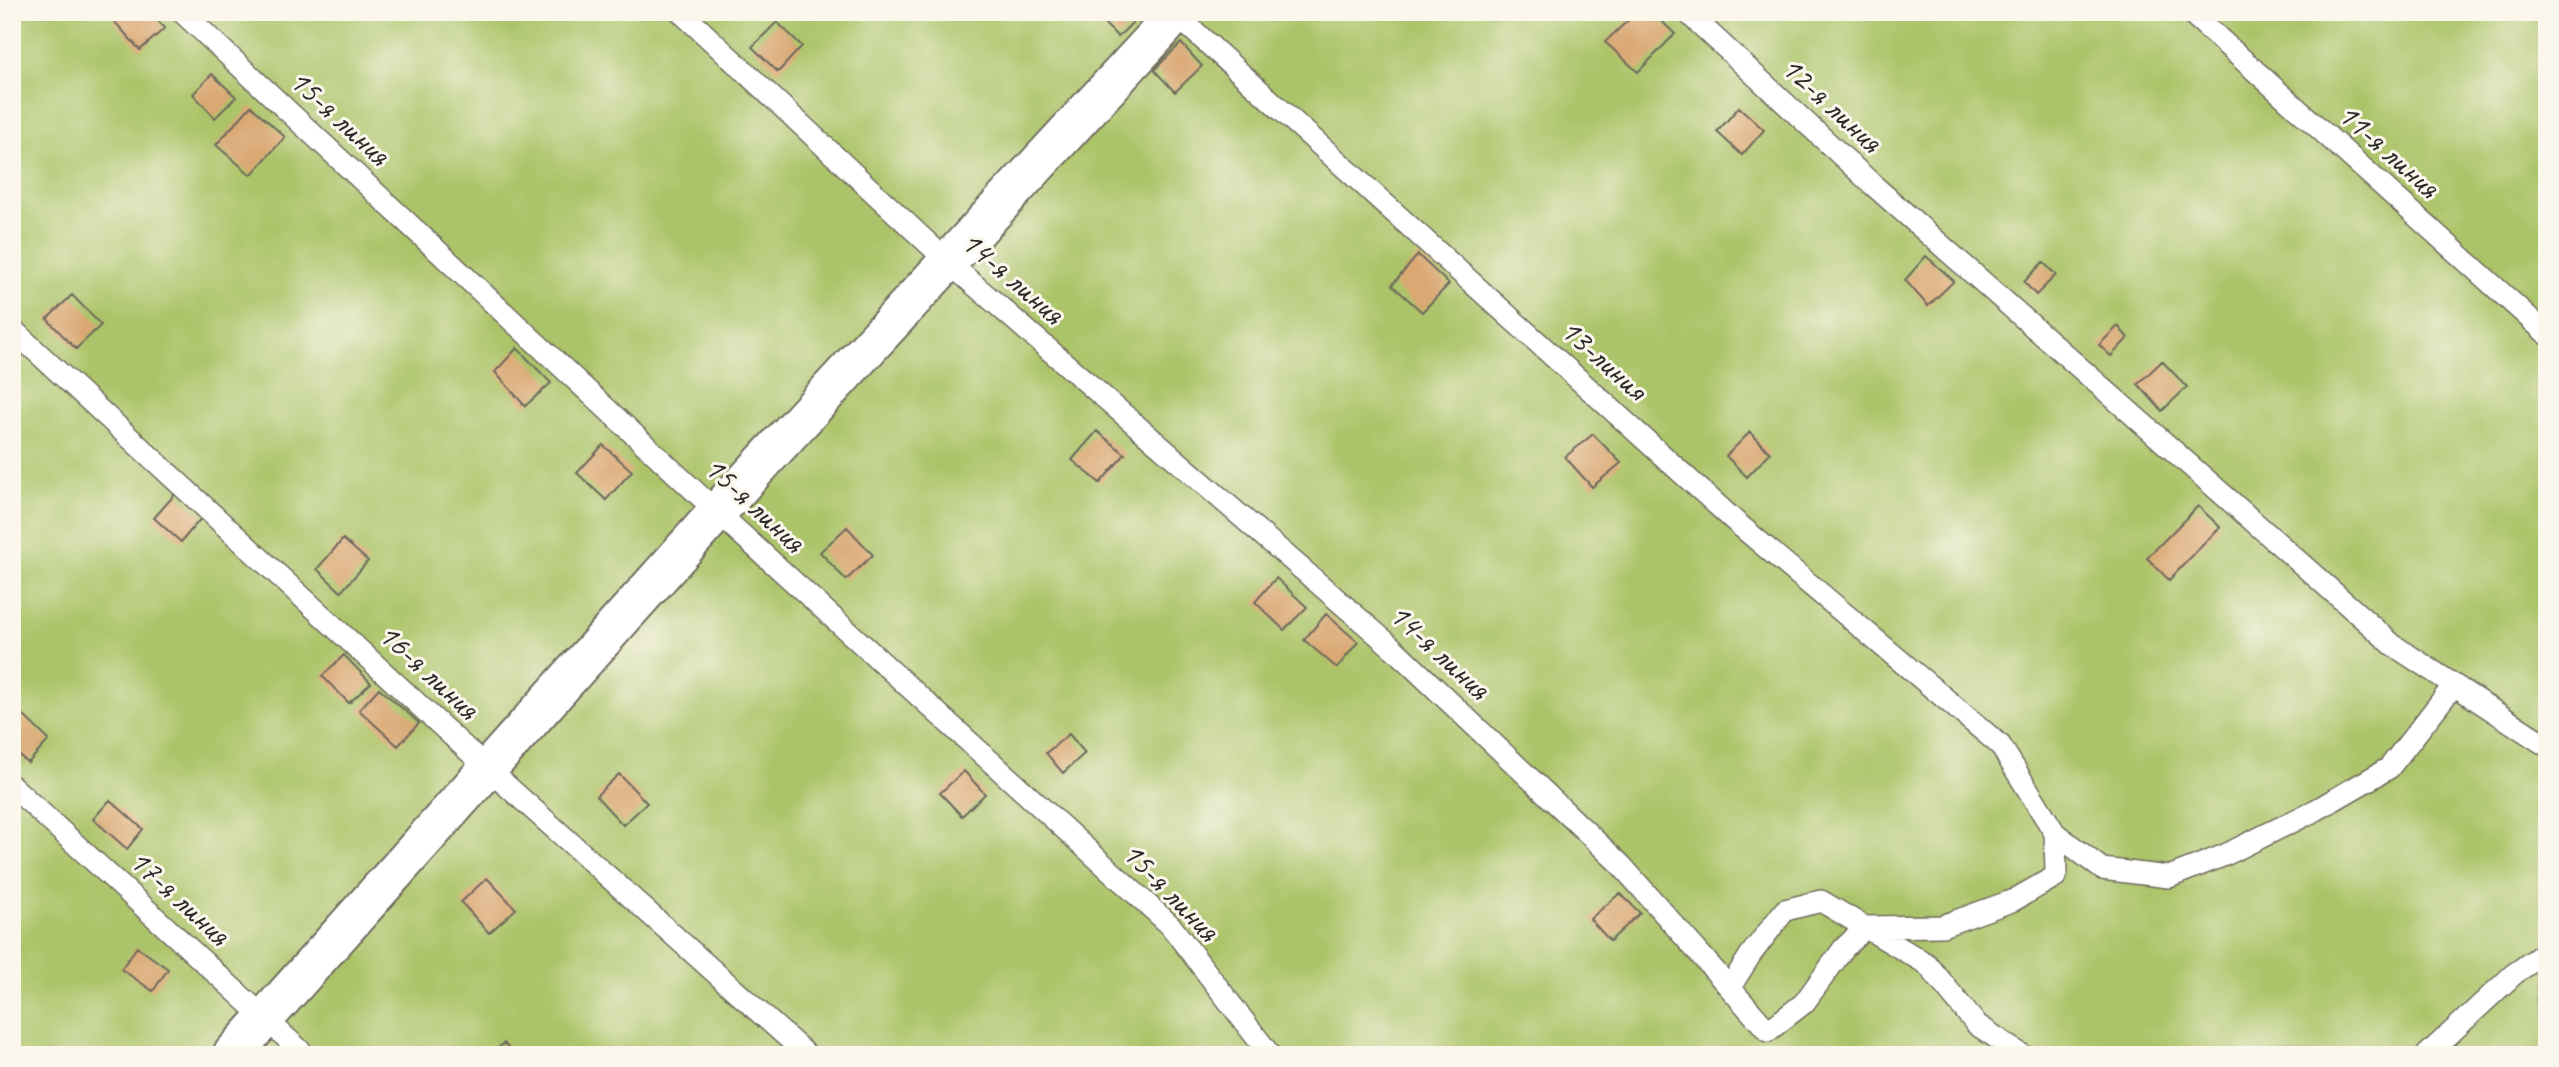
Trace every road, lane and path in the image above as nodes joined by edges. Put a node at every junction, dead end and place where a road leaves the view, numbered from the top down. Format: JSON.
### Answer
{"nodes":[{"id":1,"x":182,"y":12,"type":"edge"},
{"id":2,"x":681,"y":12,"type":"edge"},
{"id":3,"x":1687,"y":12,"type":"edge"},
{"id":4,"x":2190,"y":12,"type":"edge"},
{"id":5,"x":1175,"y":13,"type":"edge"},
{"id":6,"x":948,"y":262,"type":"junction"},
{"id":7,"x":12,"y":329,"type":"edge"},
{"id":8,"x":2547,"y":334,"type":"edge"},
{"id":9,"x":717,"y":512,"type":"junction"},
{"id":10,"x":2454,"y":685,"type":"junction"},
{"id":11,"x":2547,"y":746,"type":"edge"},
{"id":12,"x":487,"y":768,"type":"junction"},
{"id":13,"x":12,"y":786,"type":"edge"},
{"id":14,"x":2055,"y":833,"type":"junction"},
{"id":15,"x":1866,"y":927,"type":"junction"},
{"id":16,"x":2547,"y":951,"type":"edge"},
{"id":17,"x":1730,"y":987,"type":"junction"},
{"id":18,"x":266,"y":1019,"type":"junction"},
{"id":19,"x":232,"y":1055,"type":"edge"},
{"id":20,"x":305,"y":1055,"type":"edge"},
{"id":21,"x":807,"y":1055,"type":"edge"},
{"id":22,"x":1270,"y":1055,"type":"edge"},
{"id":23,"x":2022,"y":1055,"type":"edge"},
{"id":24,"x":2427,"y":1055,"type":"edge"}],
"edges":[{"from":1,"to":9,"type":"lane","name":"15-я линия"},
{"from":2,"to":6,"type":"lane","name":"14-я линия"},
{"from":3,"to":10,"type":"lane","name":"12-я линия"},
{"from":4,"to":8,"type":"lane","name":"11-я линия"},
{"from":5,"to":6,"type":"street"},
{"from":5,"to":14,"type":"lane","name":"13-линия"},
{"from":6,"to":9,"type":"street"},
{"from":6,"to":17,"type":"lane","name":"14-я линия"},
{"from":7,"to":12,"type":"lane","name":"16-я линия"},
{"from":9,"to":12,"type":"street"},
{"from":9,"to":22,"type":"lane","name":"15-я линия"},
{"from":10,"to":11,"type":"lane","name":"12-я линия"},
{"from":10,"to":14,"type":"lane"},
{"from":12,"to":18,"type":"street"},
{"from":12,"to":21,"type":"lane","name":"16-я линия"},
{"from":13,"to":18,"type":"lane","name":"17-я линия"},
{"from":14,"to":15,"type":"lane"},
{"from":15,"to":17,"type":"lane"},
{"from":15,"to":17,"type":"lane","name":"14-я линия"},
{"from":15,"to":23,"type":"lane"},
{"from":16,"to":24,"type":"lane"},
{"from":18,"to":19,"type":"street"},
{"from":18,"to":20,"type":"lane","name":"17-я линия"}]}
